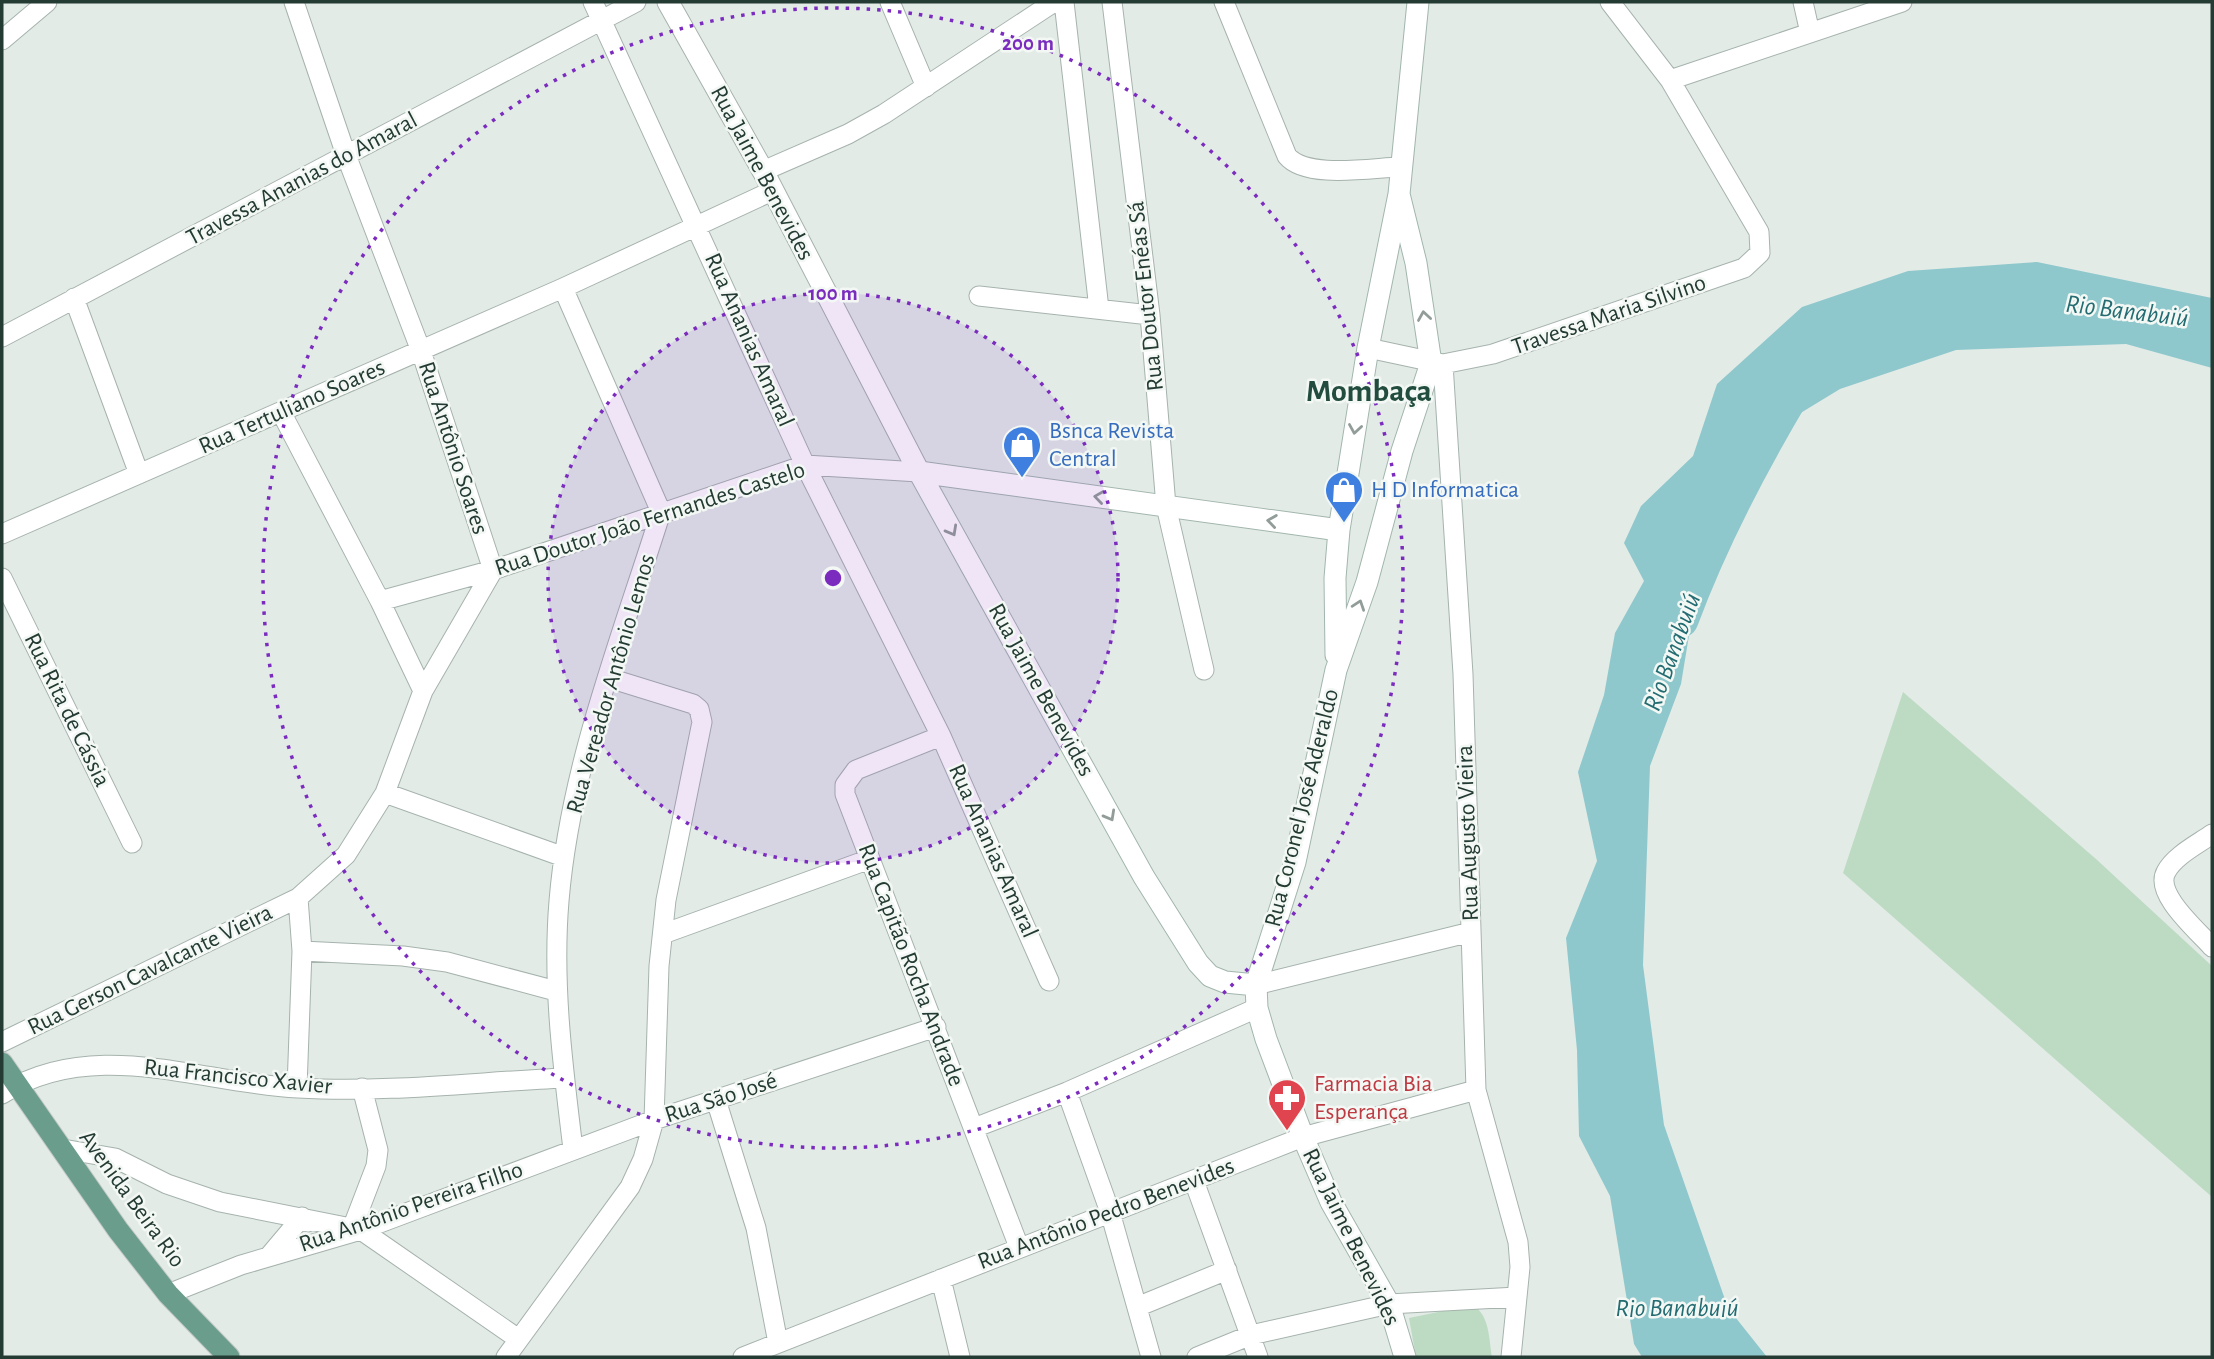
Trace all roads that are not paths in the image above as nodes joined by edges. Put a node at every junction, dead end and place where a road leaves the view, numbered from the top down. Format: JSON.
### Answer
{"nodes":[{"id":1,"x":47,"y":2,"type":"edge"},
{"id":2,"x":294,"y":2,"type":"edge"},
{"id":3,"x":593,"y":2,"type":"edge"},
{"id":4,"x":636,"y":2,"type":"edge"},
{"id":5,"x":668,"y":2,"type":"edge"},
{"id":6,"x":890,"y":2,"type":"edge"},
{"id":7,"x":1054,"y":2,"type":"edge"},
{"id":8,"x":1064,"y":2,"type":"edge"},
{"id":9,"x":1112,"y":2,"type":"edge"},
{"id":10,"x":1224,"y":2,"type":"edge"},
{"id":11,"x":1418,"y":2,"type":"edge"},
{"id":12,"x":1610,"y":2,"type":"edge"},
{"id":13,"x":1803,"y":2,"type":"edge"},
{"id":14,"x":1902,"y":2,"type":"edge"},
{"id":15,"x":602,"y":21,"type":"junction"},
{"id":16,"x":1810,"y":33,"type":"junction"},
{"id":17,"x":2,"y":40,"type":"edge"},
{"id":18,"x":1670,"y":80,"type":"junction"},
{"id":19,"x":926,"y":87,"type":"junction"},
{"id":20,"x":346,"y":155,"type":"junction"},
{"id":21,"x":1400,"y":167,"type":"junction"},
{"id":22,"x":763,"y":171,"type":"junction"},
{"id":23,"x":772,"y":191,"type":"junction"},
{"id":24,"x":1399,"y":194,"type":"junction"},
{"id":25,"x":697,"y":227,"type":"junction"},
{"id":26,"x":564,"y":288,"type":"junction"},
{"id":27,"x":979,"y":296,"type":"dead end"},
{"id":28,"x":74,"y":298,"type":"junction"},
{"id":29,"x":1099,"y":309,"type":"junction"},
{"id":30,"x":1150,"y":315,"type":"junction"},
{"id":31,"x":2,"y":337,"type":"edge"},
{"id":32,"x":1367,"y":348,"type":"junction"},
{"id":33,"x":421,"y":351,"type":"junction"},
{"id":34,"x":1437,"y":363,"type":"junction"},
{"id":35,"x":281,"y":412,"type":"junction"},
{"id":36,"x":805,"y":465,"type":"junction"},
{"id":37,"x":919,"y":472,"type":"junction"},
{"id":38,"x":139,"y":474,"type":"junction"},
{"id":39,"x":1166,"y":506,"type":"junction"},
{"id":40,"x":661,"y":512,"type":"junction"},
{"id":41,"x":1339,"y":530,"type":"junction"},
{"id":42,"x":2,"y":534,"type":"edge"},
{"id":43,"x":493,"y":570,"type":"junction"},
{"id":44,"x":2,"y":578,"type":"edge"},
{"id":45,"x":380,"y":601,"type":"junction"},
{"id":46,"x":1205,"y":670,"type":"dead end"},
{"id":47,"x":1336,"y":670,"type":"junction"},
{"id":48,"x":609,"y":678,"type":"junction"},
{"id":49,"x":422,"y":691,"type":"junction"},
{"id":50,"x":941,"y":736,"type":"junction"},
{"id":51,"x":385,"y":793,"type":"junction"},
{"id":52,"x":2212,"y":834,"type":"edge"},
{"id":53,"x":132,"y":843,"type":"dead end"},
{"id":54,"x":564,"y":857,"type":"junction"},
{"id":55,"x":870,"y":859,"type":"junction"},
{"id":56,"x":298,"y":898,"type":"junction"},
{"id":57,"x":1471,"y":932,"type":"junction"},
{"id":58,"x":663,"y":934,"type":"junction"},
{"id":59,"x":2212,"y":947,"type":"edge"},
{"id":60,"x":302,"y":951,"type":"junction"},
{"id":61,"x":1049,"y":981,"type":"dead end"},
{"id":62,"x":1256,"y":985,"type":"junction"},
{"id":63,"x":556,"y":991,"type":"junction"},
{"id":64,"x":1257,"y":1008,"type":"junction"},
{"id":65,"x":936,"y":1027,"type":"junction"},
{"id":66,"x":2,"y":1042,"type":"edge"},
{"id":67,"x":2,"y":1063,"type":"edge"},
{"id":68,"x":564,"y":1078,"type":"junction"},
{"id":69,"x":297,"y":1088,"type":"junction"},
{"id":70,"x":362,"y":1088,"type":"junction"},
{"id":71,"x":9,"y":1089,"type":"edge"},
{"id":72,"x":1476,"y":1090,"type":"junction"},
{"id":73,"x":1066,"y":1092,"type":"junction"},
{"id":74,"x":716,"y":1100,"type":"junction"},
{"id":75,"x":654,"y":1120,"type":"junction"},
{"id":76,"x":974,"y":1128,"type":"junction"},
{"id":77,"x":1303,"y":1137,"type":"junction"},
{"id":78,"x":63,"y":1149,"type":"junction"},
{"id":79,"x":573,"y":1149,"type":"junction"},
{"id":80,"x":1194,"y":1181,"type":"junction"},
{"id":81,"x":1110,"y":1212,"type":"junction"},
{"id":82,"x":302,"y":1217,"type":"junction"},
{"id":83,"x":357,"y":1228,"type":"junction"},
{"id":84,"x":327,"y":1239,"type":"junction"},
{"id":85,"x":1019,"y":1247,"type":"junction"},
{"id":86,"x":270,"y":1255,"type":"junction"},
{"id":87,"x":1227,"y":1270,"type":"junction"},
{"id":88,"x":941,"y":1279,"type":"junction"},
{"id":89,"x":168,"y":1294,"type":"junction"},
{"id":90,"x":1517,"y":1297,"type":"junction"},
{"id":91,"x":1389,"y":1304,"type":"junction"},
{"id":92,"x":1137,"y":1307,"type":"junction"},
{"id":93,"x":1251,"y":1335,"type":"junction"},
{"id":94,"x":517,"y":1338,"type":"junction"},
{"id":95,"x":778,"y":1343,"type":"junction"},
{"id":96,"x":229,"y":1357,"type":"edge"},
{"id":97,"x":507,"y":1357,"type":"edge"},
{"id":98,"x":743,"y":1357,"type":"edge"},
{"id":99,"x":960,"y":1357,"type":"edge"},
{"id":100,"x":1152,"y":1357,"type":"edge"},
{"id":101,"x":1196,"y":1357,"type":"edge"},
{"id":102,"x":1258,"y":1357,"type":"edge"},
{"id":103,"x":1405,"y":1357,"type":"edge"},
{"id":104,"x":1511,"y":1357,"type":"edge"}],
"edges":[{"from":1,"to":17,"type":"street"},
{"from":2,"to":20,"type":"street","name":"Rua Antônio Soares"},
{"from":3,"to":15,"type":"street","name":"Rua Ananias Amaral"},
{"from":4,"to":15,"type":"street","name":"Travessa Ananias do Amaral"},
{"from":5,"to":22,"type":"main road","name":"Rua Jaime Benevides"},
{"from":6,"to":19,"type":"street"},
{"from":7,"to":19,"type":"street"},
{"from":8,"to":29,"type":"street","name":"Rua Doutor Enéas Sá"},
{"from":9,"to":30,"type":"street","name":"Rua Doutor Enéas Sá"},
{"from":10,"to":21,"type":"street"},
{"from":11,"to":21,"type":"main road","name":"Rua Coronel José Aderaldo"},
{"from":12,"to":18,"type":"street"},
{"from":13,"to":16,"type":"street"},
{"from":14,"to":16,"type":"street"},
{"from":15,"to":20,"type":"street","name":"Travessa Ananias do Amaral"},
{"from":15,"to":25,"type":"street","name":"Rua Ananias Amaral"},
{"from":16,"to":18,"type":"street"},
{"from":18,"to":34,"type":"street","name":"Travessa Maria Silvino"},
{"from":19,"to":22,"type":"street"},
{"from":20,"to":28,"type":"street","name":"Travessa Ananias do Amaral"},
{"from":20,"to":33,"type":"street","name":"Rua Antônio Soares"},
{"from":21,"to":24,"type":"main road","name":"Rua Coronel José Aderaldo"},
{"from":22,"to":23,"type":"main road","name":"Rua Jaime Benevides"},
{"from":23,"to":25,"type":"street","name":"Rua Tertuliano Soares"},
{"from":23,"to":37,"type":"main road","name":"Rua Jaime Benevides"},
{"from":24,"to":32,"type":"main road","name":"Rua Coronel José Aderaldo"},
{"from":34,"to":24,"type":"main road","name":"Rua Coronel José Aderaldo","one_way":true},
{"from":25,"to":26,"type":"street","name":"Rua Tertuliano Soares"},
{"from":25,"to":36,"type":"street","name":"Rua Ananias Amaral"},
{"from":26,"to":33,"type":"street","name":"Rua Tertuliano Soares"},
{"from":26,"to":40,"type":"street"},
{"from":27,"to":29,"type":"street"},
{"from":28,"to":31,"type":"street","name":"Travessa Ananias do Amaral"},
{"from":28,"to":38,"type":"street"},
{"from":29,"to":30,"type":"street"},
{"from":30,"to":39,"type":"street","name":"Rua Doutor Enéas Sá"},
{"from":32,"to":34,"type":"street"},
{"from":32,"to":41,"type":"main road","name":"Rua Coronel José Aderaldo","one_way":true},
{"from":33,"to":35,"type":"street","name":"Rua Tertuliano Soares"},
{"from":33,"to":43,"type":"street","name":"Rua Antônio Soares"},
{"from":47,"to":34,"type":"main road","name":"Rua Coronel José Aderaldo","one_way":true},
{"from":34,"to":57,"type":"street","name":"Rua Augusto Vieira"},
{"from":35,"to":38,"type":"street","name":"Rua Tertuliano Soares"},
{"from":35,"to":45,"type":"street"},
{"from":36,"to":37,"type":"street","name":"Rua Doutor João Fernandes Castelo"},
{"from":36,"to":40,"type":"street","name":"Rua Doutor João Fernandes Castelo"},
{"from":36,"to":50,"type":"street","name":"Rua Ananias Amaral"},
{"from":39,"to":37,"type":"main road","name":"Rua Doutor João Fernandes Castelo","one_way":true},
{"from":37,"to":62,"type":"main road","name":"Rua Jaime Benevides","one_way":true},
{"from":38,"to":42,"type":"street","name":"Rua Tertuliano Soares"},
{"from":41,"to":39,"type":"main road","name":"Rua Doutor João Fernandes Castelo","one_way":true},
{"from":39,"to":46,"type":"street","name":"Rua Doutor Enéas Sá"},
{"from":40,"to":43,"type":"street","name":"Rua Doutor João Fernandes Castelo"},
{"from":40,"to":48,"type":"street","name":"Rua Vereador Antônio Lemos"},
{"from":41,"to":47,"type":"main road","name":"Rua Coronel José Aderaldo"},
{"from":43,"to":45,"type":"street","name":"Rua Doutor João Fernandes Castelo"},
{"from":43,"to":49,"type":"street"},
{"from":44,"to":53,"type":"street","name":"Rua Rita de Cássia"},
{"from":45,"to":49,"type":"street"},
{"from":47,"to":62,"type":"main road","name":"Rua Coronel José Aderaldo"},
{"from":48,"to":54,"type":"street","name":"Rua Vereador Antônio Lemos"},
{"from":48,"to":58,"type":"street"},
{"from":49,"to":51,"type":"street"},
{"from":50,"to":55,"type":"street","name":"Rua Capitão Rocha Andrade"},
{"from":50,"to":61,"type":"street","name":"Rua Ananias Amaral"},
{"from":51,"to":54,"type":"street"},
{"from":51,"to":56,"type":"street"},
{"from":52,"to":59,"type":"street"},
{"from":54,"to":63,"type":"street","name":"Rua Vereador Antônio Lemos"},
{"from":55,"to":58,"type":"street"},
{"from":55,"to":65,"type":"street","name":"Rua Capitão Rocha Andrade"},
{"from":56,"to":60,"type":"street"},
{"from":56,"to":66,"type":"street","name":"Rua Gerson Cavalcante Vieira"},
{"from":57,"to":62,"type":"street"},
{"from":57,"to":72,"type":"street","name":"Rua Augusto Vieira"},
{"from":58,"to":75,"type":"street"},
{"from":60,"to":63,"type":"street"},
{"from":60,"to":69,"type":"street"},
{"from":62,"to":64,"type":"main road","name":"Rua Jaime Benevides"},
{"from":63,"to":68,"type":"street","name":"Rua Vereador Antônio Lemos"},
{"from":64,"to":73,"type":"street"},
{"from":64,"to":77,"type":"main road","name":"Rua Jaime Benevides"},
{"from":65,"to":74,"type":"street","name":"Rua São José"},
{"from":65,"to":76,"type":"street","name":"Rua Capitão Rocha Andrade"},
{"from":67,"to":71,"type":"main road","name":"Avenida Beira Rio"},
{"from":68,"to":70,"type":"street","name":"Rua Francisco Xavier"},
{"from":68,"to":79,"type":"street","name":"Rua Vereador Antônio Lemos"},
{"from":69,"to":70,"type":"street","name":"Rua Francisco Xavier"},
{"from":69,"to":71,"type":"street","name":"Rua Francisco Xavier"},
{"from":70,"to":83,"type":"street"},
{"from":71,"to":78,"type":"main road","name":"Avenida Beira Rio"},
{"from":72,"to":77,"type":"street","name":"Rua Antônio Pedro Benevides"},
{"from":72,"to":90,"type":"street","name":"Rua Augusto Vieira"},
{"from":73,"to":76,"type":"street"},
{"from":73,"to":81,"type":"street"},
{"from":74,"to":75,"type":"street","name":"Rua São José"},
{"from":74,"to":95,"type":"street"},
{"from":75,"to":79,"type":"street","name":"Rua Antônio Pereira Filho"},
{"from":75,"to":94,"type":"street","name":"Rua São José"},
{"from":76,"to":85,"type":"street","name":"Rua Capitão Rocha Andrade"},
{"from":77,"to":80,"type":"street","name":"Rua Antônio Pedro Benevides"},
{"from":77,"to":91,"type":"main road","name":"Rua Jaime Benevides"},
{"from":78,"to":82,"type":"street"},
{"from":78,"to":89,"type":"main road","name":"Avenida Beira Rio"},
{"from":79,"to":83,"type":"street","name":"Rua Antônio Pereira Filho"},
{"from":80,"to":81,"type":"street","name":"Rua Antônio Pedro Benevides"},
{"from":80,"to":87,"type":"street"},
{"from":81,"to":85,"type":"street","name":"Rua Antônio Pedro Benevides"},
{"from":81,"to":92,"type":"street"},
{"from":82,"to":83,"type":"street"},
{"from":82,"to":84,"type":"street"},
{"from":82,"to":86,"type":"street"},
{"from":83,"to":84,"type":"street","name":"Rua Antônio Pereira Filho"},
{"from":83,"to":94,"type":"street"},
{"from":84,"to":86,"type":"street","name":"Rua Antônio Pereira Filho"},
{"from":85,"to":88,"type":"street","name":"Rua Antônio Pedro Benevides"},
{"from":86,"to":89,"type":"street","name":"Rua Antônio Pereira Filho"},
{"from":87,"to":92,"type":"street"},
{"from":87,"to":93,"type":"street"},
{"from":88,"to":95,"type":"street","name":"Rua Antônio Pedro Benevides"},
{"from":88,"to":99,"type":"street"},
{"from":89,"to":96,"type":"main road","name":"Avenida Beira Rio"},
{"from":90,"to":91,"type":"street"},
{"from":90,"to":104,"type":"street","name":"Rua Augusto Vieira"},
{"from":91,"to":93,"type":"street"},
{"from":91,"to":103,"type":"main road","name":"Rua Jaime Benevides"},
{"from":92,"to":100,"type":"street"},
{"from":93,"to":101,"type":"street"},
{"from":93,"to":102,"type":"street"},
{"from":94,"to":97,"type":"street","name":"Rua São José"},
{"from":95,"to":98,"type":"street","name":"Rua Antônio Pedro Benevides"}]}
